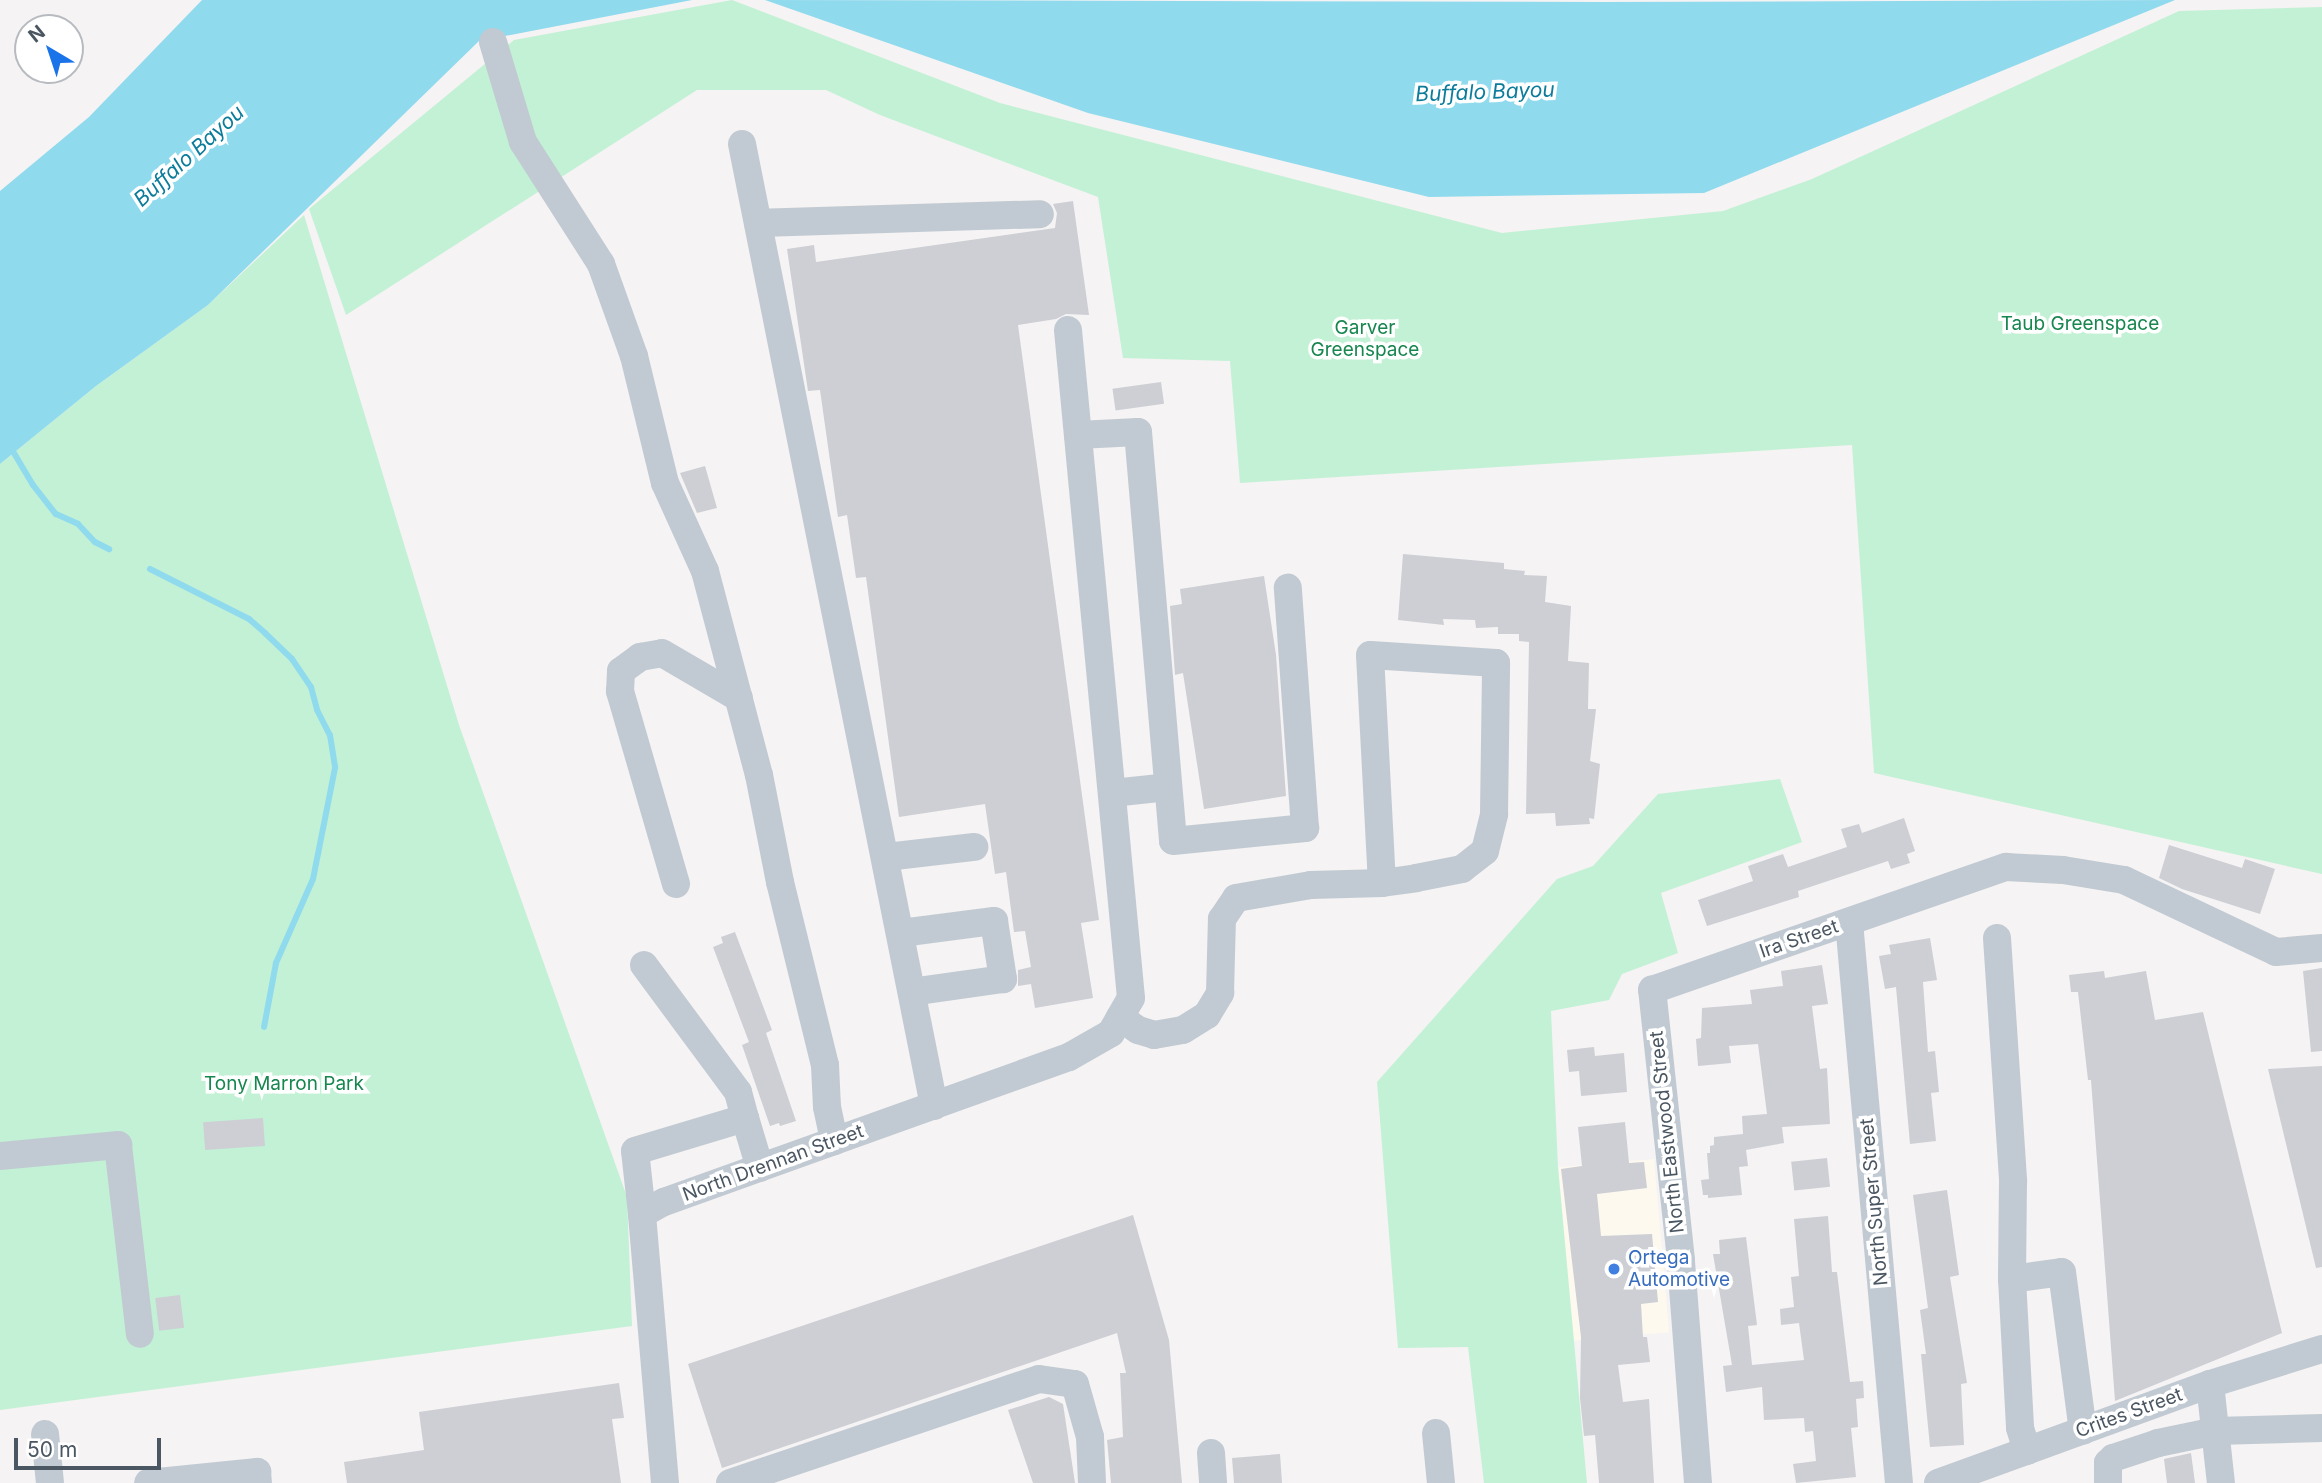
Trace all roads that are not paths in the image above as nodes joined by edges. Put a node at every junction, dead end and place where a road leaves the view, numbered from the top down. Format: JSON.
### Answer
{"nodes":[{"id":1,"x":493,"y":42,"type":"dead end"},
{"id":2,"x":742,"y":144,"type":"dead end"},
{"id":3,"x":1040,"y":215,"type":"dead end"},
{"id":4,"x":758,"y":223,"type":"junction"},
{"id":5,"x":1068,"y":330,"type":"dead end"},
{"id":6,"x":1078,"y":435,"type":"junction"},
{"id":7,"x":1288,"y":588,"type":"dead end"},
{"id":8,"x":739,"y":698,"type":"junction"},
{"id":9,"x":1168,"y":787,"type":"junction"},
{"id":10,"x":1111,"y":793,"type":"junction"},
{"id":11,"x":974,"y":847,"type":"dead end"},
{"id":12,"x":886,"y":857,"type":"junction"},
{"id":13,"x":1382,"y":883,"type":"junction"},
{"id":14,"x":676,"y":884,"type":"dead end"},
{"id":15,"x":1849,"y":922,"type":"junction"},
{"id":16,"x":901,"y":933,"type":"junction"},
{"id":17,"x":1997,"y":938,"type":"dead end"},
{"id":18,"x":2322,"y":948,"type":"edge"},
{"id":19,"x":644,"y":965,"type":"dead end"},
{"id":20,"x":1652,"y":990,"type":"joint"},
{"id":21,"x":912,"y":992,"type":"junction"},
{"id":22,"x":1120,"y":1017,"type":"junction"},
{"id":23,"x":934,"y":1106,"type":"junction"},
{"id":24,"x":745,"y":1118,"type":"junction"},
{"id":25,"x":835,"y":1141,"type":"junction"},
{"id":26,"x":0,"y":1156,"type":"edge"},
{"id":27,"x":760,"y":1168,"type":"junction"},
{"id":28,"x":642,"y":1214,"type":"junction"},
{"id":29,"x":2012,"y":1279,"type":"junction"},
{"id":30,"x":140,"y":1334,"type":"dead end"},
{"id":31,"x":2322,"y":1349,"type":"edge"},
{"id":32,"x":2210,"y":1384,"type":"junction"},
{"id":33,"x":2322,"y":1428,"type":"edge"},
{"id":34,"x":2083,"y":1430,"type":"junction"},
{"id":35,"x":2216,"y":1431,"type":"junction"},
{"id":36,"x":1436,"y":1433,"type":"dead end"},
{"id":37,"x":45,"y":1434,"type":"dead end"},
{"id":38,"x":2027,"y":1451,"type":"junction"},
{"id":39,"x":1211,"y":1453,"type":"dead end"},
{"id":40,"x":50,"y":1483,"type":"edge"},
{"id":41,"x":148,"y":1483,"type":"edge"},
{"id":42,"x":258,"y":1483,"type":"edge"},
{"id":43,"x":665,"y":1483,"type":"edge"},
{"id":44,"x":730,"y":1483,"type":"edge"},
{"id":45,"x":1092,"y":1483,"type":"edge"},
{"id":46,"x":1213,"y":1483,"type":"edge"},
{"id":47,"x":1441,"y":1483,"type":"edge"},
{"id":48,"x":1698,"y":1483,"type":"edge"},
{"id":49,"x":1899,"y":1483,"type":"edge"},
{"id":50,"x":1938,"y":1483,"type":"edge"},
{"id":51,"x":2109,"y":1483,"type":"edge"},
{"id":52,"x":2221,"y":1483,"type":"edge"}],
"edges":[{"from":1,"to":8,"type":"street"},
{"from":2,"to":4,"type":"street"},
{"from":3,"to":4,"type":"street"},
{"from":4,"to":12,"type":"street"},
{"from":5,"to":6,"type":"street"},
{"from":6,"to":9,"type":"street"},
{"from":6,"to":10,"type":"street"},
{"from":7,"to":9,"type":"street"},
{"from":8,"to":14,"type":"street"},
{"from":8,"to":25,"type":"street"},
{"from":9,"to":10,"type":"street"},
{"from":10,"to":22,"type":"street","name":"North Drennan Street"},
{"from":11,"to":12,"type":"street"},
{"from":12,"to":16,"type":"street"},
{"from":13,"to":13,"type":"street"},
{"from":13,"to":22,"type":"street"},
{"from":15,"to":18,"type":"street","name":"Ira Street"},
{"from":15,"to":20,"type":"street","name":"Ira Street"},
{"from":15,"to":49,"type":"street","name":"North Super Street"},
{"from":16,"to":21,"type":"street"},
{"from":16,"to":21,"type":"street"},
{"from":17,"to":29,"type":"street"},
{"from":19,"to":24,"type":"street"},
{"from":20,"to":48,"type":"street","name":"North Eastwood Street"},
{"from":21,"to":23,"type":"street"},
{"from":22,"to":23,"type":"street","name":"North Drennan Street"},
{"from":23,"to":25,"type":"street","name":"North Drennan Street"},
{"from":24,"to":27,"type":"street"},
{"from":24,"to":28,"type":"street"},
{"from":25,"to":27,"type":"street","name":"North Drennan Street"},
{"from":26,"to":30,"type":"street"},
{"from":27,"to":28,"type":"street","name":"North Drennan Street"},
{"from":28,"to":43,"type":"street"},
{"from":29,"to":34,"type":"street"},
{"from":29,"to":38,"type":"street"},
{"from":31,"to":32,"type":"street","name":"Crites Street"},
{"from":32,"to":34,"type":"street","name":"Crites Street"},
{"from":32,"to":35,"type":"street"},
{"from":33,"to":35,"type":"street"},
{"from":34,"to":38,"type":"street","name":"Crites Street"},
{"from":35,"to":51,"type":"street"},
{"from":35,"to":52,"type":"street"},
{"from":36,"to":47,"type":"street"},
{"from":37,"to":40,"type":"street"},
{"from":38,"to":50,"type":"street","name":"Crites Street"},
{"from":39,"to":46,"type":"street"},
{"from":41,"to":42,"type":"street"},
{"from":44,"to":45,"type":"street"}]}
